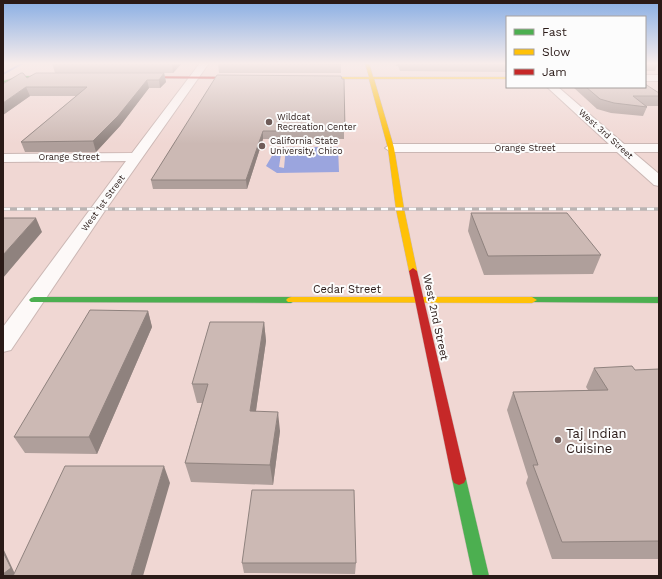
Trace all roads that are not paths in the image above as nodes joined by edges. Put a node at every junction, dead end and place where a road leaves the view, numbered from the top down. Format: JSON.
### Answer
{"nodes":[{"id":1,"x":185,"y":90,"type":"edge"},
{"id":2,"x":373,"y":90,"type":"edge"},
{"id":3,"x":555,"y":90,"type":"edge"},
{"id":4,"x":391,"y":148,"type":"junction"},
{"id":5,"x":621,"y":148,"type":"junction"},
{"id":6,"x":659,"y":148,"type":"edge"},
{"id":7,"x":136,"y":157,"type":"junction"},
{"id":8,"x":3,"y":158,"type":"edge"},
{"id":9,"x":659,"y":182,"type":"edge"},
{"id":10,"x":34,"y":300,"type":"junction"},
{"id":11,"x":659,"y":300,"type":"edge"},
{"id":12,"x":420,"y":301,"type":"junction"},
{"id":13,"x":3,"y":344,"type":"edge"},
{"id":14,"x":481,"y":576,"type":"edge"}],
"edges":[{"from":1,"to":7,"type":"street","name":"West 1st Street"},
{"from":2,"to":4,"type":"street","name":"West 2nd Street"},
{"from":3,"to":5,"type":"street","name":"West 3rd Street"},
{"from":4,"to":5,"type":"street","name":"Orange Street"},
{"from":4,"to":12,"type":"street","name":"West 2nd Street"},
{"from":5,"to":6,"type":"street","name":"Orange Street"},
{"from":5,"to":9,"type":"street","name":"West 3rd Street"},
{"from":7,"to":8,"type":"street","name":"Orange Street"},
{"from":7,"to":10,"type":"street","name":"West 1st Street"},
{"from":10,"to":12,"type":"street","name":"Cedar Street"},
{"from":10,"to":13,"type":"street","name":"West 1st Street"},
{"from":11,"to":12,"type":"street","name":"Cedar Street"},
{"from":12,"to":14,"type":"street","name":"West 2nd Street"}]}
